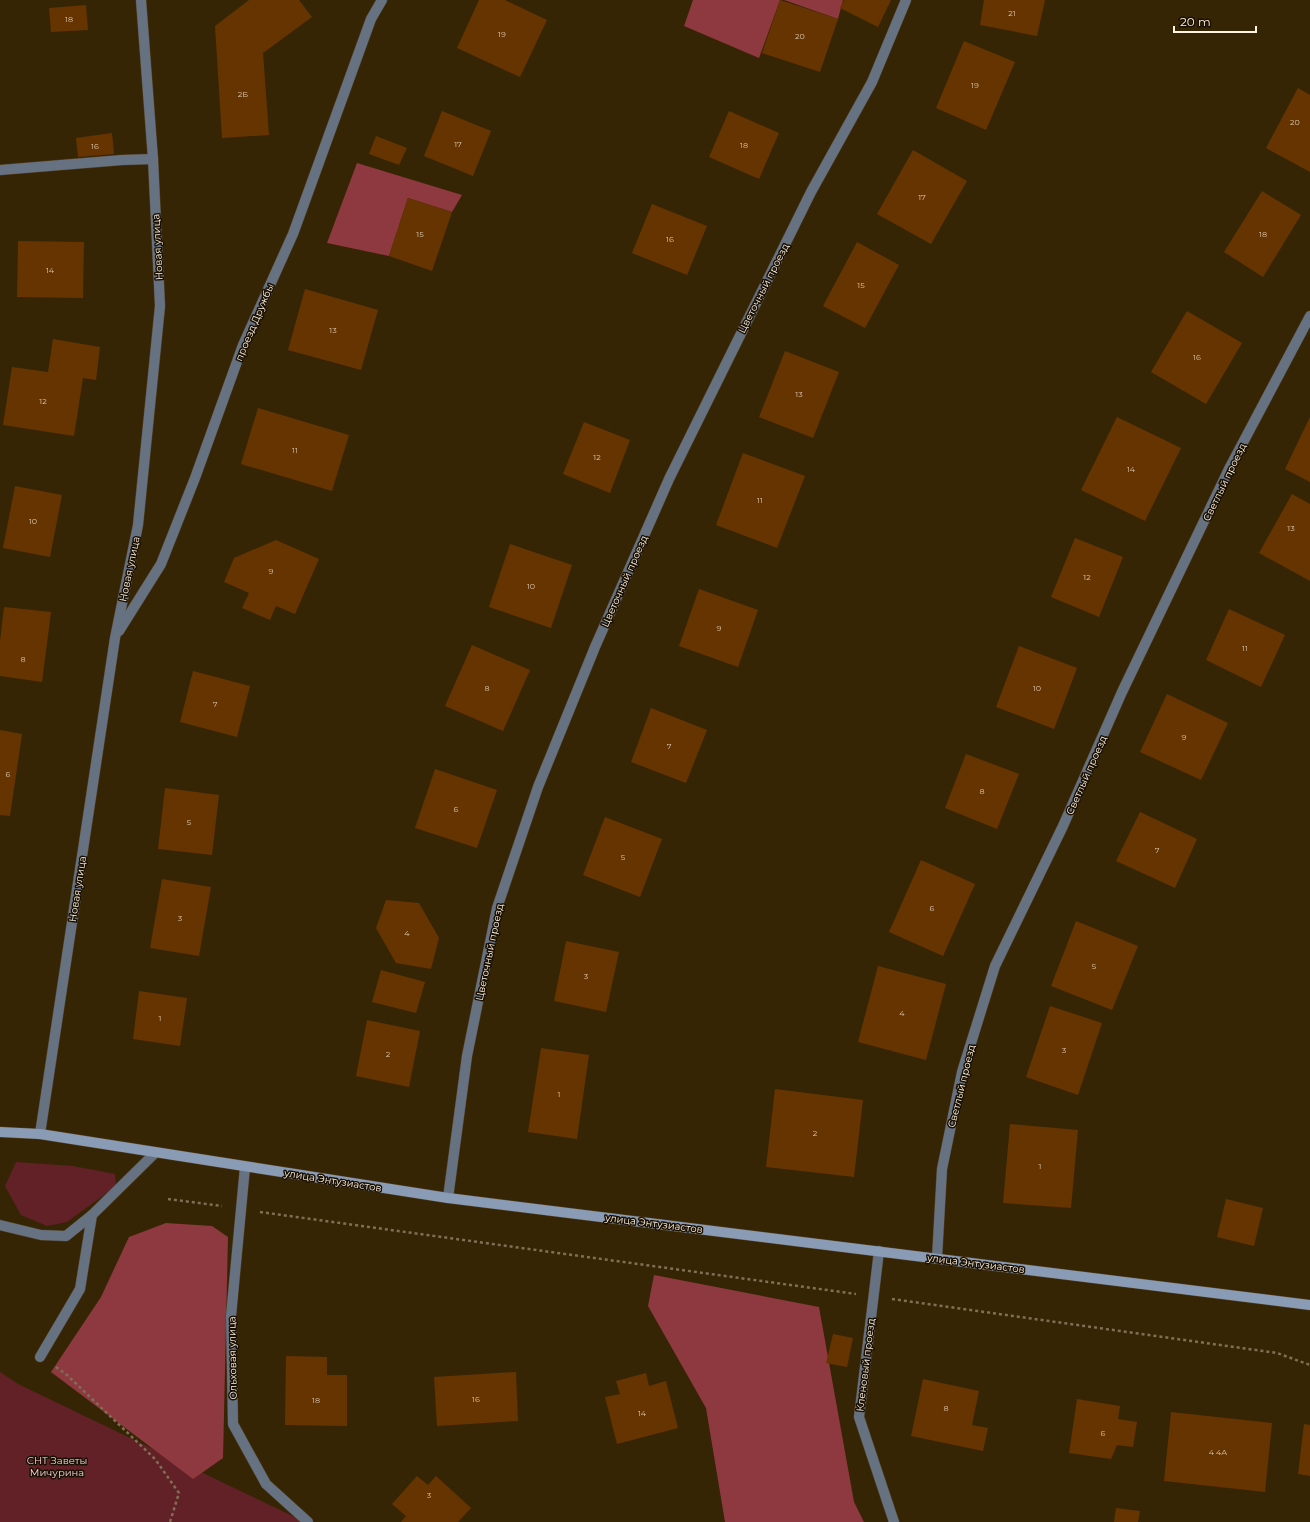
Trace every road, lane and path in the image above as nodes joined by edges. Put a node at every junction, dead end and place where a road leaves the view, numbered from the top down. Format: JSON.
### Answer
{"nodes":[{"id":1,"x":141,"y":0,"type":"edge"},
{"id":2,"x":382,"y":0,"type":"edge"},
{"id":3,"x":906,"y":0,"type":"edge"},
{"id":4,"x":153,"y":160,"type":"junction"},
{"id":5,"x":0,"y":170,"type":"edge"},
{"id":6,"x":1310,"y":316,"type":"edge"},
{"id":7,"x":115,"y":638,"type":"junction"},
{"id":8,"x":0,"y":1132,"type":"edge"},
{"id":9,"x":40,"y":1134,"type":"junction"},
{"id":10,"x":155,"y":1153,"type":"junction"},
{"id":11,"x":244,"y":1167,"type":"junction"},
{"id":12,"x":448,"y":1198,"type":"junction"},
{"id":13,"x":168,"y":1199,"type":"dead end"},
{"id":14,"x":241,"y":1209,"type":"junction"},
{"id":15,"x":92,"y":1216,"type":"junction"},
{"id":16,"x":0,"y":1225,"type":"edge"},
{"id":17,"x":878,"y":1251,"type":"junction"},
{"id":18,"x":937,"y":1258,"type":"junction"},
{"id":19,"x":874,"y":1297,"type":"junction"},
{"id":20,"x":1310,"y":1305,"type":"edge"},
{"id":21,"x":40,"y":1358,"type":"joint"},
{"id":22,"x":1310,"y":1365,"type":"edge"},
{"id":23,"x":170,"y":1522,"type":"edge"},
{"id":24,"x":308,"y":1522,"type":"edge"},
{"id":25,"x":894,"y":1522,"type":"edge"}],
"edges":[{"from":1,"to":4,"type":"street","name":"Новая улица"},
{"from":2,"to":7,"type":"street","name":"проезд Дружбы"},
{"from":3,"to":12,"type":"street","name":"Цветочный проезд"},
{"from":4,"to":5,"type":"street"},
{"from":4,"to":7,"type":"street","name":"Новая улица"},
{"from":6,"to":18,"type":"street","name":"Светлый проезд"},
{"from":7,"to":9,"type":"street","name":"Новая улица"},
{"from":8,"to":9,"type":"street","name":"улица Энтузиастов"},
{"from":9,"to":10,"type":"street","name":"улица Энтузиастов"},
{"from":10,"to":11,"type":"street","name":"улица Энтузиастов"},
{"from":10,"to":15,"type":"street"},
{"from":11,"to":12,"type":"street","name":"улица Энтузиастов"},
{"from":11,"to":14,"type":"street","name":"Ольховая улица"},
{"from":12,"to":17,"type":"street","name":"улица Энтузиастов"},
{"from":13,"to":14,"type":"path"},
{"from":14,"to":19,"type":"path"},
{"from":14,"to":24,"type":"street","name":"Ольховая улица"},
{"from":15,"to":16,"type":"street"},
{"from":15,"to":21,"type":"street"},
{"from":17,"to":18,"type":"street","name":"улица Энтузиастов"},
{"from":17,"to":19,"type":"street","name":"Кленовый проезд"},
{"from":18,"to":20,"type":"street","name":"улица Энтузиастов"},
{"from":19,"to":22,"type":"path"},
{"from":19,"to":25,"type":"street","name":"Кленовый проезд"},
{"from":21,"to":23,"type":"path"}]}
